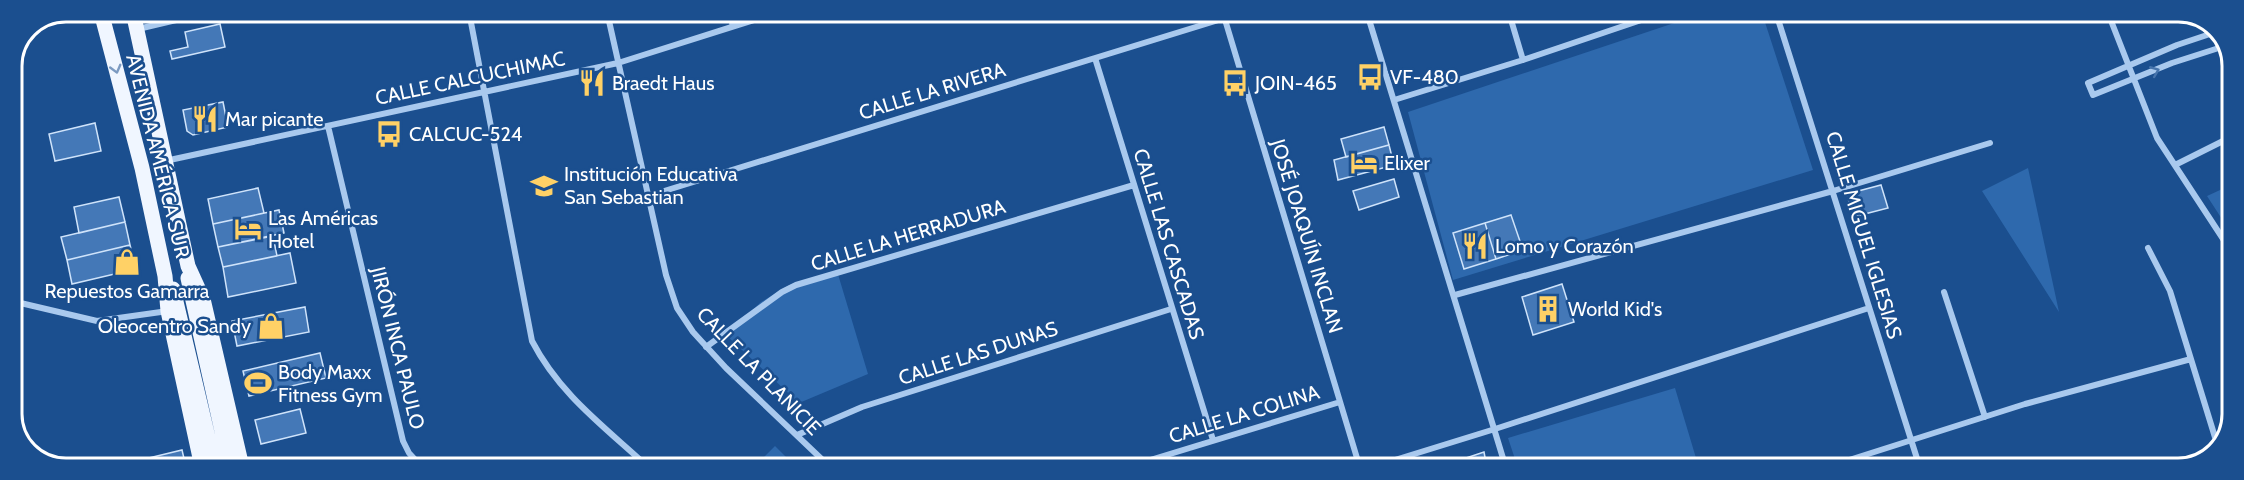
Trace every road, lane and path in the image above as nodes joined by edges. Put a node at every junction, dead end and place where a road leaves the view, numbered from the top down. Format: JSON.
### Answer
{"nodes":[{"id":1,"x":104,"y":22,"type":"edge"},
{"id":2,"x":135,"y":22,"type":"edge"},
{"id":3,"x":167,"y":22,"type":"edge"},
{"id":4,"x":471,"y":22,"type":"edge"},
{"id":5,"x":609,"y":22,"type":"edge"},
{"id":6,"x":732,"y":22,"type":"edge"},
{"id":7,"x":746,"y":22,"type":"edge"},
{"id":8,"x":1203,"y":22,"type":"edge"},
{"id":9,"x":1226,"y":22,"type":"edge"},
{"id":10,"x":1370,"y":22,"type":"edge"},
{"id":11,"x":1512,"y":22,"type":"edge"},
{"id":12,"x":1635,"y":22,"type":"edge"},
{"id":13,"x":1779,"y":22,"type":"edge"},
{"id":14,"x":2112,"y":22,"type":"edge"},
{"id":15,"x":733,"y":26,"type":"junction"},
{"id":16,"x":137,"y":29,"type":"junction"},
{"id":17,"x":2209,"y":35,"type":"edge"},
{"id":18,"x":2218,"y":48,"type":"edge"},
{"id":19,"x":1095,"y":58,"type":"junction"},
{"id":20,"x":1523,"y":60,"type":"junction"},
{"id":21,"x":618,"y":63,"type":"junction"},
{"id":22,"x":2129,"y":66,"type":"junction"},
{"id":23,"x":2134,"y":79,"type":"junction"},
{"id":24,"x":485,"y":93,"type":"junction"},
{"id":25,"x":1394,"y":99,"type":"junction"},
{"id":26,"x":328,"y":126,"type":"junction"},
{"id":27,"x":2221,"y":142,"type":"edge"},
{"id":28,"x":1990,"y":143,"type":"dead end"},
{"id":29,"x":164,"y":161,"type":"junction"},
{"id":30,"x":2175,"y":165,"type":"junction"},
{"id":31,"x":1134,"y":185,"type":"junction"},
{"id":32,"x":1833,"y":191,"type":"junction"},
{"id":33,"x":648,"y":196,"type":"junction"},
{"id":34,"x":2221,"y":236,"type":"edge"},
{"id":35,"x":2148,"y":248,"type":"dead end"},
{"id":36,"x":188,"y":266,"type":"junction"},
{"id":37,"x":165,"y":276,"type":"junction"},
{"id":38,"x":181,"y":287,"type":"junction"},
{"id":39,"x":1944,"y":292,"type":"dead end"},
{"id":40,"x":1455,"y":295,"type":"junction"},
{"id":41,"x":23,"y":304,"type":"edge"},
{"id":42,"x":1869,"y":308,"type":"junction"},
{"id":43,"x":1171,"y":309,"type":"junction"},
{"id":44,"x":168,"y":311,"type":"junction"},
{"id":45,"x":706,"y":347,"type":"junction"},
{"id":46,"x":2191,"y":359,"type":"junction"},
{"id":47,"x":1340,"y":402,"type":"junction"},
{"id":48,"x":1985,"y":417,"type":"junction"},
{"id":49,"x":1495,"y":429,"type":"junction"},
{"id":50,"x":797,"y":435,"type":"junction"},
{"id":51,"x":2215,"y":437,"type":"edge"},
{"id":52,"x":1213,"y":440,"type":"junction"},
{"id":53,"x":1911,"y":441,"type":"junction"},
{"id":54,"x":200,"y":458,"type":"edge"},
{"id":55,"x":213,"y":458,"type":"edge"},
{"id":56,"x":228,"y":458,"type":"edge"},
{"id":57,"x":240,"y":458,"type":"edge"},
{"id":58,"x":414,"y":458,"type":"edge"},
{"id":59,"x":636,"y":458,"type":"edge"},
{"id":60,"x":821,"y":458,"type":"edge"},
{"id":61,"x":1156,"y":458,"type":"edge"},
{"id":62,"x":1357,"y":458,"type":"edge"},
{"id":63,"x":1401,"y":458,"type":"edge"},
{"id":64,"x":1503,"y":458,"type":"edge"},
{"id":65,"x":1856,"y":458,"type":"edge"},
{"id":66,"x":1917,"y":458,"type":"edge"}],
"edges":[{"from":1,"to":37,"type":"main road","name":"AVENIDA AMÉRICA SUR","one_way":true},
{"from":2,"to":16,"type":"main road","name":"AVENIDA AMÉRICA SUR"},
{"from":3,"to":16,"type":"street"},
{"from":4,"to":24,"type":"street"},
{"from":5,"to":21,"type":"street","name":"CALLE LA PLANICIE"},
{"from":6,"to":15,"type":"street"},
{"from":7,"to":15,"type":"street","name":"CALLE CALCUCHIMAC"},
{"from":8,"to":19,"type":"street","name":"CALLE LA RIVERA"},
{"from":9,"to":47,"type":"street","name":"JOSÉ JOAQUÍN INCLAN"},
{"from":10,"to":25,"type":"street"},
{"from":11,"to":20,"type":"street"},
{"from":12,"to":20,"type":"street"},
{"from":13,"to":32,"type":"street","name":"CALLE MIGUEL IGLESIAS"},
{"from":14,"to":22,"type":"street"},
{"from":15,"to":21,"type":"street","name":"CALLE CALCUCHIMAC"},
{"from":16,"to":29,"type":"main road","name":"AVENIDA AMÉRICA SUR"},
{"from":17,"to":22,"type":"street"},
{"from":23,"to":18,"type":"street","one_way":true},
{"from":19,"to":31,"type":"street","name":"CALLE LAS CASCADAS"},
{"from":19,"to":33,"type":"street","name":"CALLE LA RIVERA"},
{"from":20,"to":25,"type":"street"},
{"from":21,"to":24,"type":"street","name":"CALLE CALCUCHIMAC"},
{"from":21,"to":33,"type":"street","name":"CALLE LA PLANICIE"},
{"from":22,"to":23,"type":"street"},
{"from":22,"to":23,"type":"street"},
{"from":23,"to":30,"type":"street"},
{"from":24,"to":26,"type":"street","name":"CALLE CALCUCHIMAC"},
{"from":24,"to":59,"type":"street"},
{"from":25,"to":40,"type":"street"},
{"from":26,"to":29,"type":"street","name":"CALLE CALCUCHIMAC"},
{"from":26,"to":58,"type":"street","name":"JIRÓN INCA PAULO"},
{"from":27,"to":30,"type":"street"},
{"from":28,"to":32,"type":"street"},
{"from":29,"to":36,"type":"main road","name":"AVENIDA AMÉRICA SUR"},
{"from":30,"to":34,"type":"street"},
{"from":31,"to":43,"type":"street","name":"CALLE LAS CASCADAS"},
{"from":31,"to":45,"type":"street","name":"CALLE LA HERRADURA"},
{"from":32,"to":40,"type":"street"},
{"from":32,"to":42,"type":"street","name":"CALLE MIGUEL IGLESIAS"},
{"from":33,"to":45,"type":"street","name":"CALLE LA PLANICIE"},
{"from":35,"to":46,"type":"street"},
{"from":36,"to":38,"type":"main road","name":"AVENIDA AMÉRICA SUR"},
{"from":36,"to":57,"type":"main road","name":"AVENIDA AMÉRICA SUR"},
{"from":37,"to":38,"type":"main road","name":"AVENIDA AMÉRICA SUR"},
{"from":37,"to":44,"type":"main road","name":"AVENIDA AMÉRICA SUR"},
{"from":38,"to":55,"type":"main road","name":"AVENIDA AMÉRICA SUR"},
{"from":38,"to":56,"type":"main road","name":"AVENIDA AMÉRICA SUR"},
{"from":39,"to":48,"type":"street"},
{"from":40,"to":49,"type":"street"},
{"from":41,"to":44,"type":"street"},
{"from":42,"to":49,"type":"street"},
{"from":42,"to":53,"type":"street","name":"CALLE MIGUEL IGLESIAS"},
{"from":43,"to":50,"type":"street","name":"CALLE LAS DUNAS"},
{"from":43,"to":52,"type":"street","name":"CALLE LAS CASCADAS"},
{"from":44,"to":54,"type":"main road","name":"AVENIDA AMÉRICA SUR"},
{"from":45,"to":50,"type":"street","name":"CALLE LA PLANICIE"},
{"from":46,"to":48,"type":"street"},
{"from":46,"to":51,"type":"street"},
{"from":47,"to":52,"type":"street","name":"CALLE LA COLINA"},
{"from":47,"to":62,"type":"street","name":"JOSÉ JOAQUÍN INCLAN"},
{"from":48,"to":53,"type":"street"},
{"from":49,"to":63,"type":"street"},
{"from":49,"to":64,"type":"street"},
{"from":50,"to":60,"type":"street","name":"CALLE LA PLANICIE"},
{"from":52,"to":61,"type":"street","name":"CALLE LA COLINA"},
{"from":53,"to":65,"type":"street"},
{"from":53,"to":66,"type":"street","name":"CALLE MIGUEL IGLESIAS"}]}
